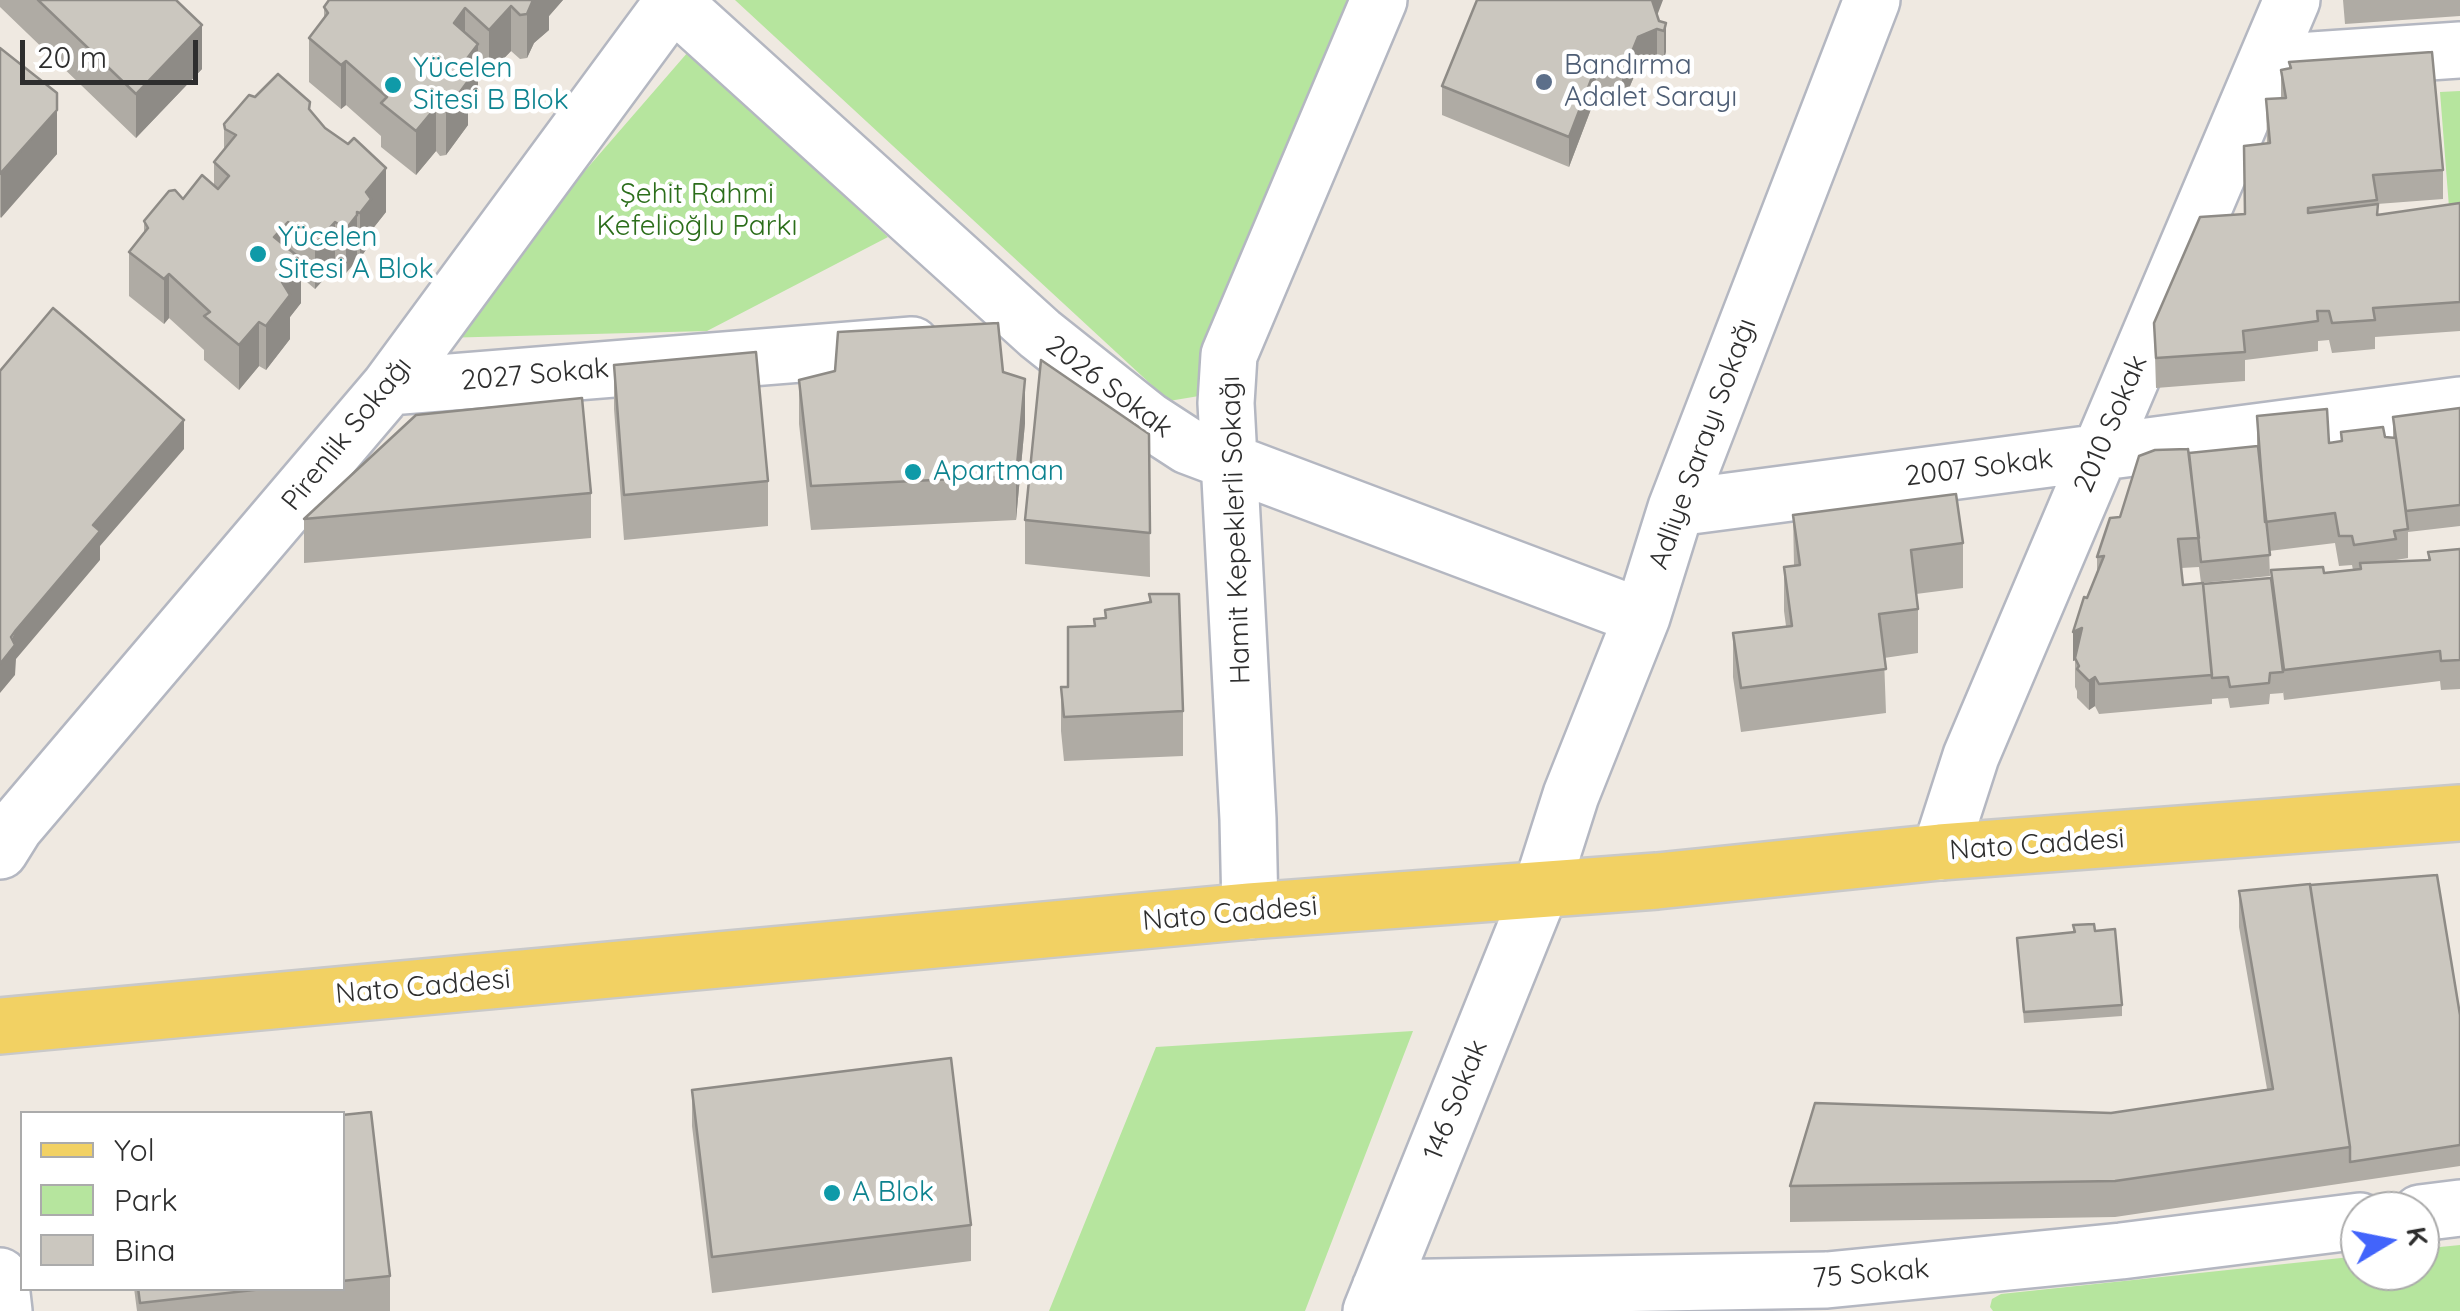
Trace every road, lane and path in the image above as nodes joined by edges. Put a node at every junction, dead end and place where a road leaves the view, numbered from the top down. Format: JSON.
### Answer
{"nodes":[{"id":1,"x":1380,"y":0,"type":"edge"},
{"id":2,"x":1872,"y":0,"type":"edge"},
{"id":3,"x":2292,"y":0,"type":"edge"},
{"id":4,"x":673,"y":1,"type":"edge"},
{"id":5,"x":2460,"y":50,"type":"edge"},
{"id":6,"x":2262,"y":64,"type":"junction"},
{"id":7,"x":1040,"y":334,"type":"junction"},
{"id":8,"x":389,"y":387,"type":"junction"},
{"id":9,"x":2460,"y":405,"type":"edge"},
{"id":10,"x":2100,"y":452,"type":"junction"},
{"id":11,"x":1232,"y":461,"type":"junction"},
{"id":12,"x":1676,"y":508,"type":"junction"},
{"id":13,"x":1642,"y":617,"type":"junction"},
{"id":14,"x":2460,"y":813,"type":"edge"},
{"id":15,"x":0,"y":851,"type":"edge"},
{"id":16,"x":1940,"y":852,"type":"junction"},
{"id":17,"x":1540,"y":889,"type":"junction"},
{"id":18,"x":1250,"y":911,"type":"junction"},
{"id":19,"x":0,"y":1026,"type":"edge"},
{"id":20,"x":2340,"y":1224,"type":"edge"},
{"id":21,"x":0,"y":1276,"type":"edge"},
{"id":22,"x":1827,"y":1280,"type":"junction"},
{"id":23,"x":1376,"y":1300,"type":"edge"},
{"id":24,"x":4,"y":1311,"type":"edge"},
{"id":25,"x":1886,"y":1311,"type":"edge"}],
"edges":[{"from":1,"to":11,"type":"street","name":"Hamit Kepeklerli Sokağı"},
{"from":2,"to":12,"type":"street","name":"Adliye Sarayı Sokağı"},
{"from":3,"to":6,"type":"street","name":"2010 Sokak"},
{"from":4,"to":7,"type":"street","name":"2026 Sokak"},
{"from":4,"to":8,"type":"street","name":"Pirenlik Sokağı"},
{"from":5,"to":6,"type":"street"},
{"from":6,"to":10,"type":"street","name":"2010 Sokak"},
{"from":7,"to":8,"type":"street","name":"2027 Sokak"},
{"from":7,"to":11,"type":"street","name":"2026 Sokak"},
{"from":8,"to":15,"type":"street","name":"Pirenlik Sokağı"},
{"from":9,"to":10,"type":"street","name":"2007 Sokak"},
{"from":10,"to":12,"type":"street","name":"2007 Sokak"},
{"from":10,"to":16,"type":"street","name":"2010 Sokak"},
{"from":11,"to":13,"type":"street","name":"2026 Sokak"},
{"from":11,"to":18,"type":"street","name":"Hamit Kepeklerli Sokağı"},
{"from":12,"to":13,"type":"street","name":"Adliye Sarayı Sokağı"},
{"from":13,"to":17,"type":"street","name":"Adliye Sarayı Sokağı"},
{"from":14,"to":16,"type":"main road","name":"Nato Caddesi"},
{"from":16,"to":17,"type":"main road","name":"Nato Caddesi"},
{"from":17,"to":18,"type":"main road","name":"Nato Caddesi"},
{"from":17,"to":23,"type":"street","name":"146 Sokak"},
{"from":18,"to":19,"type":"main road","name":"Nato Caddesi"},
{"from":20,"to":22,"type":"street","name":"75 Sokak"},
{"from":21,"to":24,"type":"street"},
{"from":22,"to":23,"type":"street","name":"75 Sokak"},
{"from":22,"to":25,"type":"street"}]}
